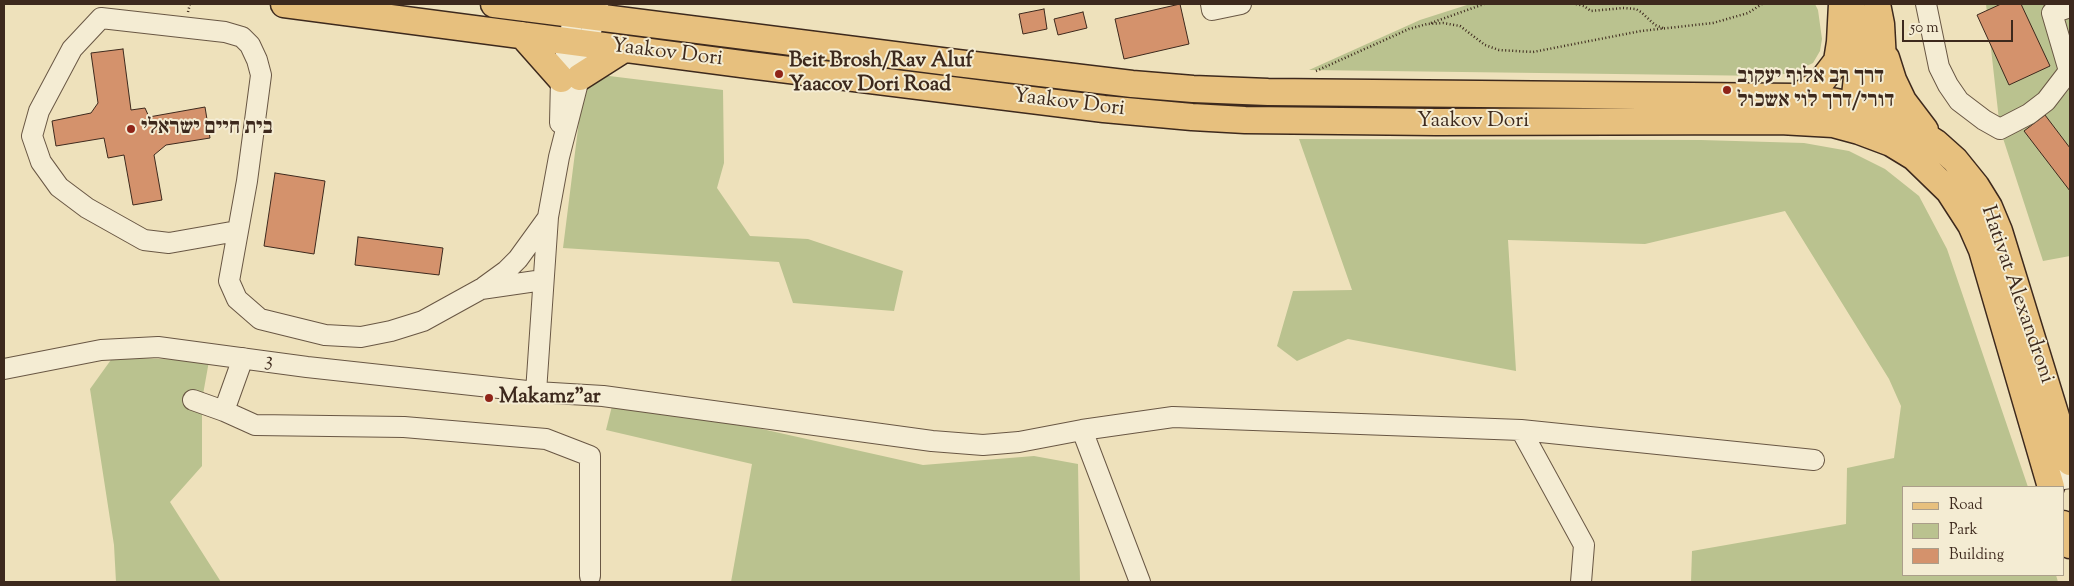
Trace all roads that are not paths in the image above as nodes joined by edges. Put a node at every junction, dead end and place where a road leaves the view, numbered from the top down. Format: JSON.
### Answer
{"nodes":[{"id":1,"x":284,"y":4,"type":"edge"},
{"id":2,"x":494,"y":4,"type":"edge"},
{"id":3,"x":1211,"y":4,"type":"edge"},
{"id":4,"x":1241,"y":4,"type":"edge"},
{"id":5,"x":1842,"y":4,"type":"edge"},
{"id":6,"x":1850,"y":4,"type":"edge"},
{"id":7,"x":1876,"y":4,"type":"edge"},
{"id":8,"x":1926,"y":4,"type":"edge"},
{"id":9,"x":542,"y":6,"type":"edge"},
{"id":10,"x":2070,"y":7,"type":"edge"},
{"id":11,"x":585,"y":9,"type":"edge"},
{"id":12,"x":629,"y":12,"type":"edge"},
{"id":13,"x":522,"y":35,"type":"junction"},
{"id":14,"x":578,"y":42,"type":"junction"},
{"id":15,"x":1883,"y":47,"type":"junction"},
{"id":16,"x":624,"y":49,"type":"junction"},
{"id":17,"x":570,"y":78,"type":"junction"},
{"id":18,"x":1797,"y":97,"type":"junction"},
{"id":19,"x":1865,"y":108,"type":"junction"},
{"id":20,"x":1859,"y":131,"type":"junction"},
{"id":21,"x":1936,"y":143,"type":"junction"},
{"id":22,"x":548,"y":218,"type":"junction"},
{"id":23,"x":238,"y":232,"type":"junction"},
{"id":24,"x":543,"y":280,"type":"junction"},
{"id":25,"x":481,"y":289,"type":"junction"},
{"id":26,"x":243,"y":358,"type":"junction"},
{"id":27,"x":4,"y":368,"type":"edge"},
{"id":28,"x":536,"y":392,"type":"junction"},
{"id":29,"x":193,"y":400,"type":"dead end"},
{"id":30,"x":2053,"y":406,"type":"junction"},
{"id":31,"x":224,"y":411,"type":"junction"},
{"id":32,"x":2070,"y":426,"type":"edge"},
{"id":33,"x":1082,"y":430,"type":"junction"},
{"id":34,"x":1520,"y":430,"type":"junction"},
{"id":35,"x":1814,"y":460,"type":"dead end"},
{"id":36,"x":2070,"y":462,"type":"edge"},
{"id":37,"x":2070,"y":467,"type":"edge"},
{"id":38,"x":2057,"y":482,"type":"edge"},
{"id":39,"x":2064,"y":527,"type":"edge"},
{"id":40,"x":2070,"y":545,"type":"edge"},
{"id":41,"x":590,"y":576,"type":"dead end"},
{"id":42,"x":1140,"y":582,"type":"edge"},
{"id":43,"x":1581,"y":582,"type":"edge"}],
"edges":[{"from":1,"to":13,"type":"main road","name":"Yaakov Dori"},
{"from":2,"to":9,"type":"main road","name":"Yaakov Dori"},
{"from":3,"to":4,"type":"street"},
{"from":5,"to":18,"type":"main road"},
{"from":6,"to":19,"type":"main road"},
{"from":7,"to":15,"type":"main road"},
{"from":8,"to":10,"type":"street"},
{"from":9,"to":11,"type":"main road","name":"Yaakov Dori"},
{"from":11,"to":12,"type":"main road","name":"Yaakov Dori"},
{"from":11,"to":14,"type":"street"},
{"from":12,"to":18,"type":"main road","name":"Yaakov Dori"},
{"from":13,"to":14,"type":"main road","name":"Yaakov Dori"},
{"from":13,"to":17,"type":"main road"},
{"from":14,"to":16,"type":"main road","name":"Yaakov Dori"},
{"from":14,"to":17,"type":"street"},
{"from":15,"to":19,"type":"main road"},
{"from":15,"to":21,"type":"main road"},
{"from":16,"to":17,"type":"main road"},
{"from":16,"to":20,"type":"main road","name":"Yaakov Dori"},
{"from":17,"to":22,"type":"street"},
{"from":18,"to":19,"type":"main road","name":"Yaakov Dori"},
{"from":19,"to":20,"type":"main road"},
{"from":19,"to":21,"type":"main road","name":"Hativat Alexandroni"},
{"from":20,"to":38,"type":"main road","name":"Hativat Alexandroni"},
{"from":21,"to":30,"type":"main road","name":"Hativat Alexandroni"},
{"from":22,"to":24,"type":"street"},
{"from":22,"to":25,"type":"street"},
{"from":23,"to":23,"type":"street"},
{"from":23,"to":25,"type":"street"},
{"from":24,"to":25,"type":"street"},
{"from":24,"to":28,"type":"street"},
{"from":26,"to":27,"type":"street","name":"3"},
{"from":26,"to":28,"type":"street","name":"3"},
{"from":26,"to":31,"type":"street"},
{"from":28,"to":33,"type":"street","name":"3"},
{"from":29,"to":31,"type":"street"},
{"from":30,"to":32,"type":"main road"},
{"from":30,"to":36,"type":"main road","name":"Hativat Alexandroni"},
{"from":31,"to":41,"type":"street"},
{"from":33,"to":34,"type":"street","name":"3"},
{"from":33,"to":42,"type":"street"},
{"from":34,"to":35,"type":"street","name":"3"},
{"from":34,"to":43,"type":"street"},
{"from":37,"to":38,"type":"street"},
{"from":39,"to":40,"type":"main road"}]}
